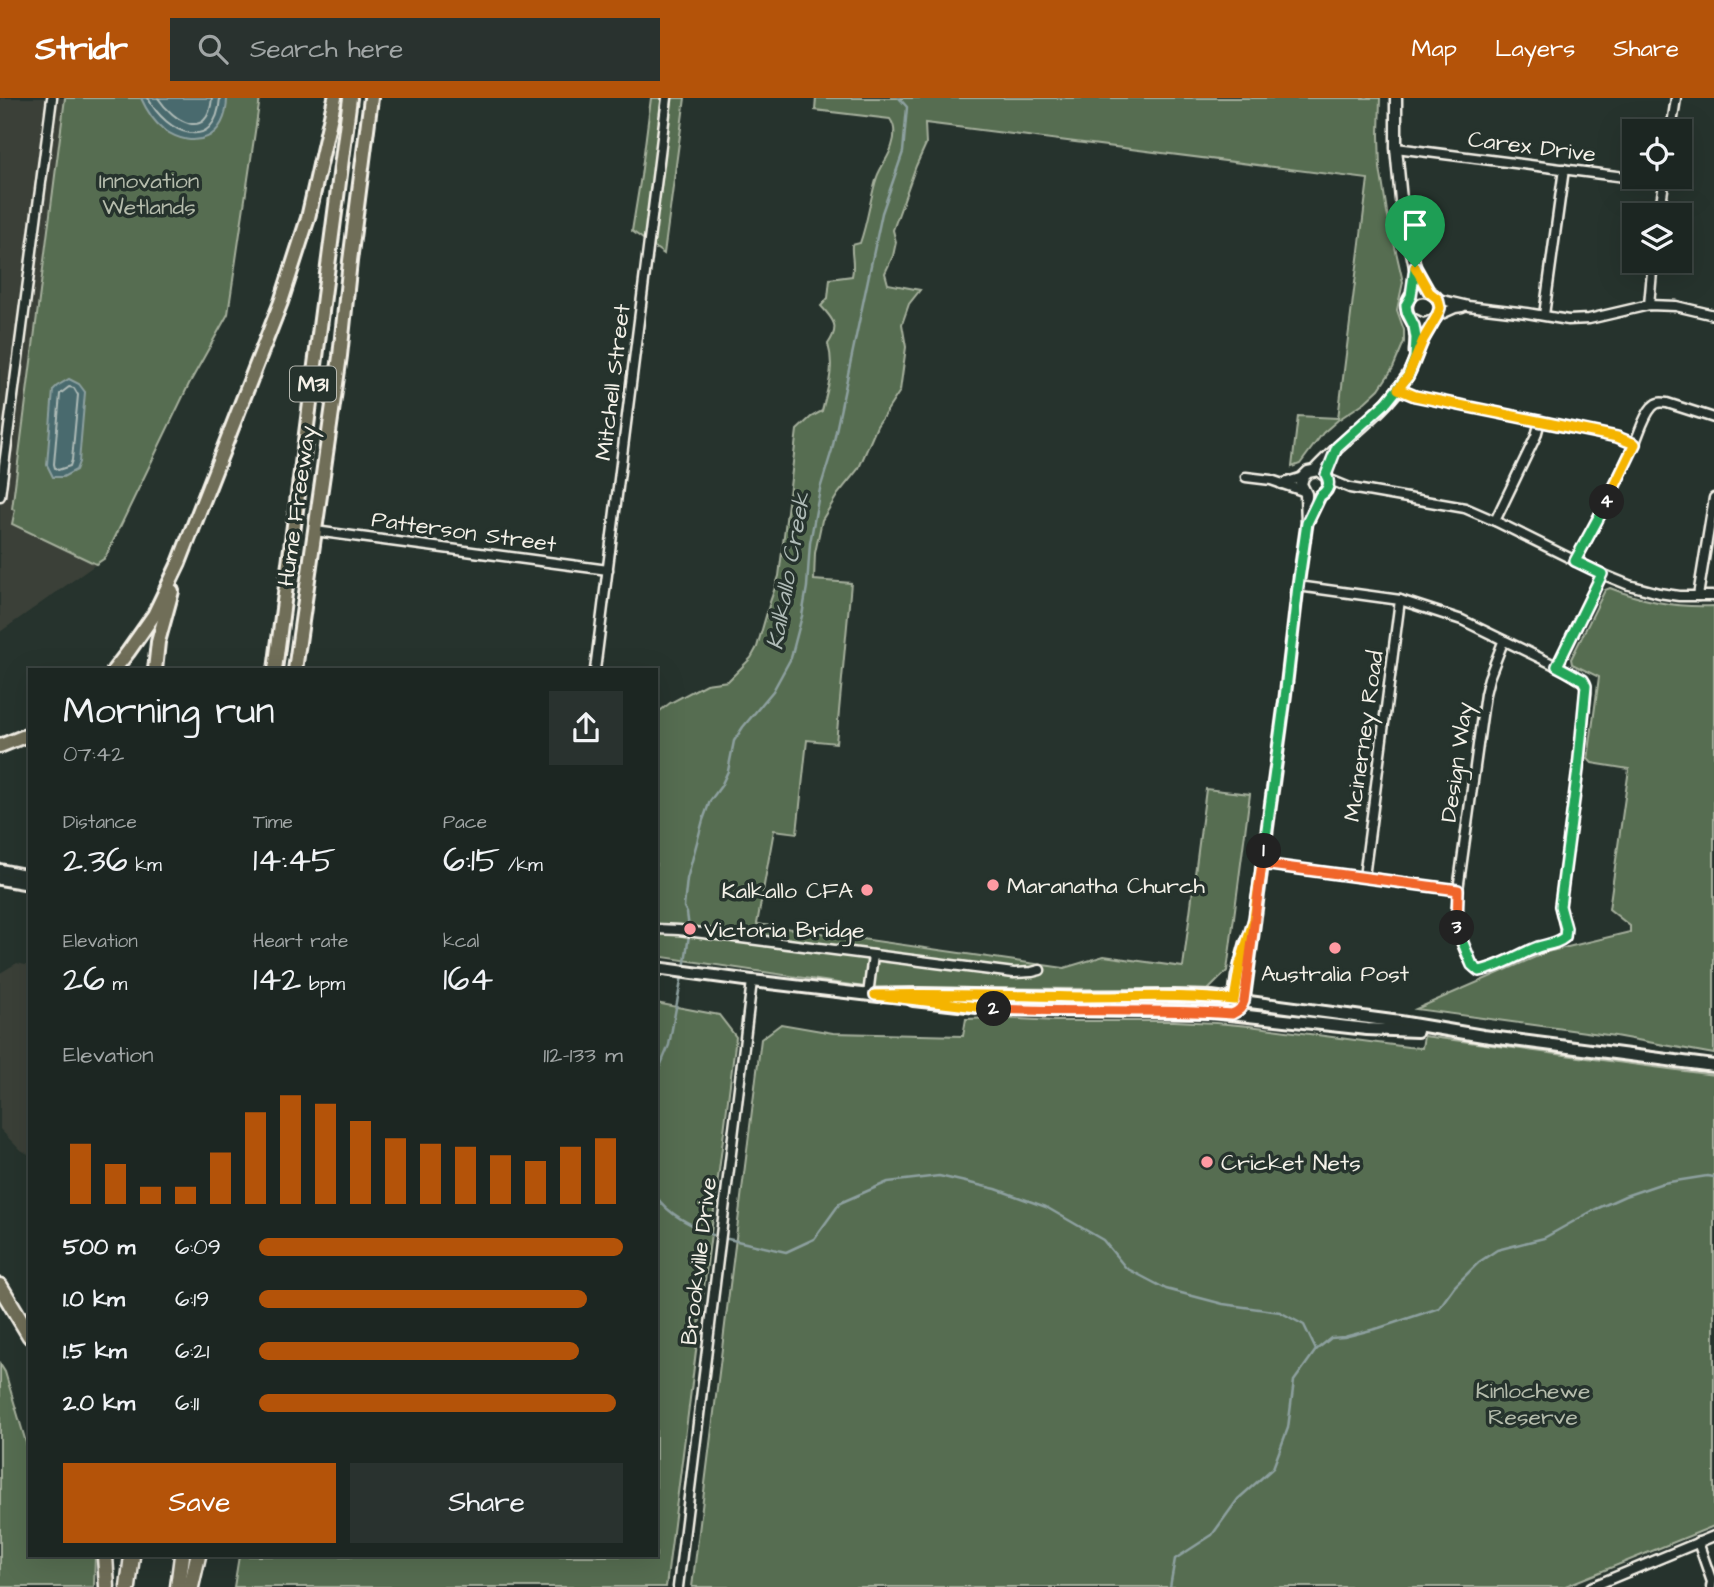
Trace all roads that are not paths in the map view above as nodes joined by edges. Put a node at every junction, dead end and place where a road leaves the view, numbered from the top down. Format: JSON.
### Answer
{"nodes":[{"id":1,"x":52,"y":98,"type":"edge"},
{"id":2,"x":335,"y":98,"type":"edge"},
{"id":3,"x":350,"y":98,"type":"edge"},
{"id":4,"x":371,"y":98,"type":"edge"},
{"id":5,"x":667,"y":98,"type":"edge"},
{"id":6,"x":1396,"y":98,"type":"edge"},
{"id":7,"x":1676,"y":98,"type":"edge"},
{"id":8,"x":1673,"y":119,"type":"edge"},
{"id":9,"x":1396,"y":148,"type":"junction"},
{"id":10,"x":1564,"y":169,"type":"junction"},
{"id":11,"x":1622,"y":175,"type":"edge"},
{"id":12,"x":1415,"y":267,"type":"junction"},
{"id":13,"x":1652,"y":273,"type":"edge"},
{"id":14,"x":1429,"y":292,"type":"junction"},
{"id":15,"x":1411,"y":296,"type":"junction"},
{"id":16,"x":1438,"y":299,"type":"junction"},
{"id":17,"x":1649,"y":305,"type":"junction"},
{"id":18,"x":1468,"y":306,"type":"junction"},
{"id":19,"x":1544,"y":315,"type":"junction"},
{"id":20,"x":1714,"y":315,"type":"edge"},
{"id":21,"x":1410,"y":318,"type":"junction"},
{"id":22,"x":1436,"y":318,"type":"junction"},
{"id":23,"x":1415,"y":358,"type":"junction"},
{"id":24,"x":1398,"y":389,"type":"junction"},
{"id":25,"x":1714,"y":418,"type":"edge"},
{"id":26,"x":1540,"y":421,"type":"junction"},
{"id":27,"x":1635,"y":444,"type":"junction"},
{"id":28,"x":1337,"y":447,"type":"junction"},
{"id":29,"x":1315,"y":470,"type":"junction"},
{"id":30,"x":1246,"y":477,"type":"dead end"},
{"id":31,"x":1303,"y":477,"type":"junction"},
{"id":32,"x":1327,"y":477,"type":"junction"},
{"id":33,"x":1281,"y":484,"type":"junction"},
{"id":34,"x":1350,"y":488,"type":"junction"},
{"id":35,"x":1304,"y":492,"type":"junction"},
{"id":36,"x":1322,"y":495,"type":"junction"},
{"id":37,"x":0,"y":496,"type":"edge"},
{"id":38,"x":1714,"y":498,"type":"edge"},
{"id":39,"x":1495,"y":521,"type":"junction"},
{"id":40,"x":1307,"y":523,"type":"junction"},
{"id":41,"x":315,"y":531,"type":"junction"},
{"id":42,"x":1575,"y":561,"type":"junction"},
{"id":43,"x":179,"y":563,"type":"junction"},
{"id":44,"x":608,"y":570,"type":"junction"},
{"id":45,"x":1602,"y":574,"type":"junction"},
{"id":46,"x":1298,"y":586,"type":"junction"},
{"id":47,"x":1698,"y":596,"type":"junction"},
{"id":48,"x":1714,"y":596,"type":"edge"},
{"id":49,"x":1400,"y":600,"type":"junction"},
{"id":50,"x":1503,"y":642,"type":"junction"},
{"id":51,"x":1557,"y":666,"type":"junction"},
{"id":52,"x":115,"y":668,"type":"edge"},
{"id":53,"x":155,"y":668,"type":"edge"},
{"id":54,"x":275,"y":668,"type":"edge"},
{"id":55,"x":295,"y":668,"type":"edge"},
{"id":56,"x":595,"y":668,"type":"edge"},
{"id":57,"x":28,"y":735,"type":"edge"},
{"id":58,"x":0,"y":747,"type":"edge"},
{"id":59,"x":1262,"y":864,"type":"junction"},
{"id":60,"x":0,"y":870,"type":"edge"},
{"id":61,"x":28,"y":876,"type":"edge"},
{"id":62,"x":1364,"y":877,"type":"junction"},
{"id":63,"x":0,"y":879,"type":"edge"},
{"id":64,"x":28,"y":884,"type":"edge"},
{"id":65,"x":1458,"y":890,"type":"junction"},
{"id":66,"x":658,"y":929,"type":"edge"},
{"id":67,"x":873,"y":955,"type":"junction"},
{"id":68,"x":658,"y":969,"type":"edge"},
{"id":69,"x":1040,"y":970,"type":"dead end"},
{"id":70,"x":752,"y":981,"type":"junction"},
{"id":71,"x":872,"y":995,"type":"junction"},
{"id":72,"x":1239,"y":1000,"type":"junction"},
{"id":73,"x":1232,"y":1014,"type":"junction"},
{"id":74,"x":1483,"y":1036,"type":"junction"},
{"id":75,"x":1714,"y":1066,"type":"edge"},
{"id":76,"x":0,"y":1286,"type":"edge"},
{"id":77,"x":28,"y":1333,"type":"edge"},
{"id":78,"x":1714,"y":1536,"type":"edge"},
{"id":79,"x":1698,"y":1542,"type":"junction"},
{"id":80,"x":105,"y":1557,"type":"edge"},
{"id":81,"x":132,"y":1557,"type":"edge"},
{"id":82,"x":182,"y":1557,"type":"edge"},
{"id":83,"x":198,"y":1557,"type":"edge"},
{"id":84,"x":1618,"y":1576,"type":"junction"},
{"id":85,"x":107,"y":1587,"type":"edge"},
{"id":86,"x":128,"y":1587,"type":"edge"},
{"id":87,"x":178,"y":1587,"type":"edge"},
{"id":88,"x":191,"y":1587,"type":"edge"},
{"id":89,"x":678,"y":1587,"type":"edge"},
{"id":90,"x":1591,"y":1587,"type":"edge"},
{"id":91,"x":1622,"y":1587,"type":"edge"},
{"id":92,"x":1711,"y":1587,"type":"edge"}],
"edges":[{"from":1,"to":37,"type":"street"},
{"from":2,"to":43,"type":"highway"},
{"from":3,"to":54,"type":"highway","name":"Hume Freeway","number":"M31"},
{"from":4,"to":41,"type":"highway","name":"Hume Freeway","number":"M31"},
{"from":5,"to":44,"type":"street","name":"Mitchell Street"},
{"from":6,"to":9,"type":"street"},
{"from":7,"to":8,"type":"street"},
{"from":9,"to":10,"type":"street","name":"Carex Drive"},
{"from":9,"to":12,"type":"street"},
{"from":10,"to":11,"type":"street","name":"Carex Drive"},
{"from":10,"to":19,"type":"street"},
{"from":12,"to":14,"type":"street"},
{"from":12,"to":15,"type":"street"},
{"from":13,"to":17,"type":"street"},
{"from":14,"to":15,"type":"street"},
{"from":14,"to":16,"type":"street"},
{"from":15,"to":21,"type":"street"},
{"from":16,"to":18,"type":"street"},
{"from":16,"to":22,"type":"street"},
{"from":17,"to":19,"type":"street"},
{"from":17,"to":20,"type":"street"},
{"from":18,"to":19,"type":"street"},
{"from":18,"to":22,"type":"street"},
{"from":21,"to":22,"type":"street"},
{"from":21,"to":23,"type":"street"},
{"from":22,"to":23,"type":"street"},
{"from":23,"to":24,"type":"street"},
{"from":24,"to":26,"type":"street"},
{"from":24,"to":28,"type":"street"},
{"from":25,"to":27,"type":"street"},
{"from":26,"to":27,"type":"street"},
{"from":26,"to":39,"type":"street"},
{"from":27,"to":42,"type":"street"},
{"from":28,"to":29,"type":"street"},
{"from":28,"to":32,"type":"street"},
{"from":29,"to":31,"type":"street"},
{"from":29,"to":32,"type":"street"},
{"from":30,"to":33,"type":"street"},
{"from":31,"to":33,"type":"street"},
{"from":31,"to":35,"type":"street"},
{"from":32,"to":34,"type":"street"},
{"from":32,"to":36,"type":"street"},
{"from":33,"to":35,"type":"street"},
{"from":34,"to":36,"type":"street"},
{"from":34,"to":39,"type":"street"},
{"from":35,"to":36,"type":"street"},
{"from":35,"to":40,"type":"street"},
{"from":36,"to":40,"type":"street"},
{"from":38,"to":47,"type":"street"},
{"from":39,"to":42,"type":"street"},
{"from":40,"to":46,"type":"street"},
{"from":41,"to":44,"type":"street","name":"Patterson Street"},
{"from":41,"to":55,"type":"highway","name":"Hume Freeway","number":"M31"},
{"from":42,"to":45,"type":"street"},
{"from":43,"to":52,"type":"highway"},
{"from":43,"to":53,"type":"highway"},
{"from":44,"to":56,"type":"street","name":"Mitchell Street"},
{"from":45,"to":47,"type":"street"},
{"from":45,"to":51,"type":"street"},
{"from":46,"to":49,"type":"street"},
{"from":46,"to":59,"type":"street"},
{"from":47,"to":48,"type":"street"},
{"from":49,"to":50,"type":"street"},
{"from":49,"to":62,"type":"street","name":"Mcinerney Road"},
{"from":50,"to":51,"type":"street"},
{"from":50,"to":65,"type":"street","name":"Design Way"},
{"from":51,"to":65,"type":"street","name":"Design Way"},
{"from":57,"to":58,"type":"highway"},
{"from":59,"to":62,"type":"street"},
{"from":59,"to":72,"type":"street"},
{"from":60,"to":61,"type":"main road"},
{"from":62,"to":65,"type":"street"},
{"from":63,"to":64,"type":"main road"},
{"from":66,"to":67,"type":"street"},
{"from":67,"to":69,"type":"street"},
{"from":67,"to":71,"type":"street"},
{"from":68,"to":70,"type":"main road"},
{"from":70,"to":71,"type":"main road"},
{"from":70,"to":89,"type":"street","name":"Brookville Drive"},
{"from":71,"to":72,"type":"main road"},
{"from":71,"to":73,"type":"main road"},
{"from":72,"to":73,"type":"street"},
{"from":72,"to":74,"type":"main road"},
{"from":73,"to":74,"type":"main road"},
{"from":74,"to":75,"type":"main road"},
{"from":76,"to":77,"type":"highway"},
{"from":78,"to":79,"type":"street"},
{"from":79,"to":84,"type":"street"},
{"from":79,"to":92,"type":"street"},
{"from":80,"to":85,"type":"highway"},
{"from":81,"to":86,"type":"highway"},
{"from":82,"to":87,"type":"highway"},
{"from":83,"to":88,"type":"highway"},
{"from":84,"to":90,"type":"street"},
{"from":84,"to":91,"type":"street"}]}
